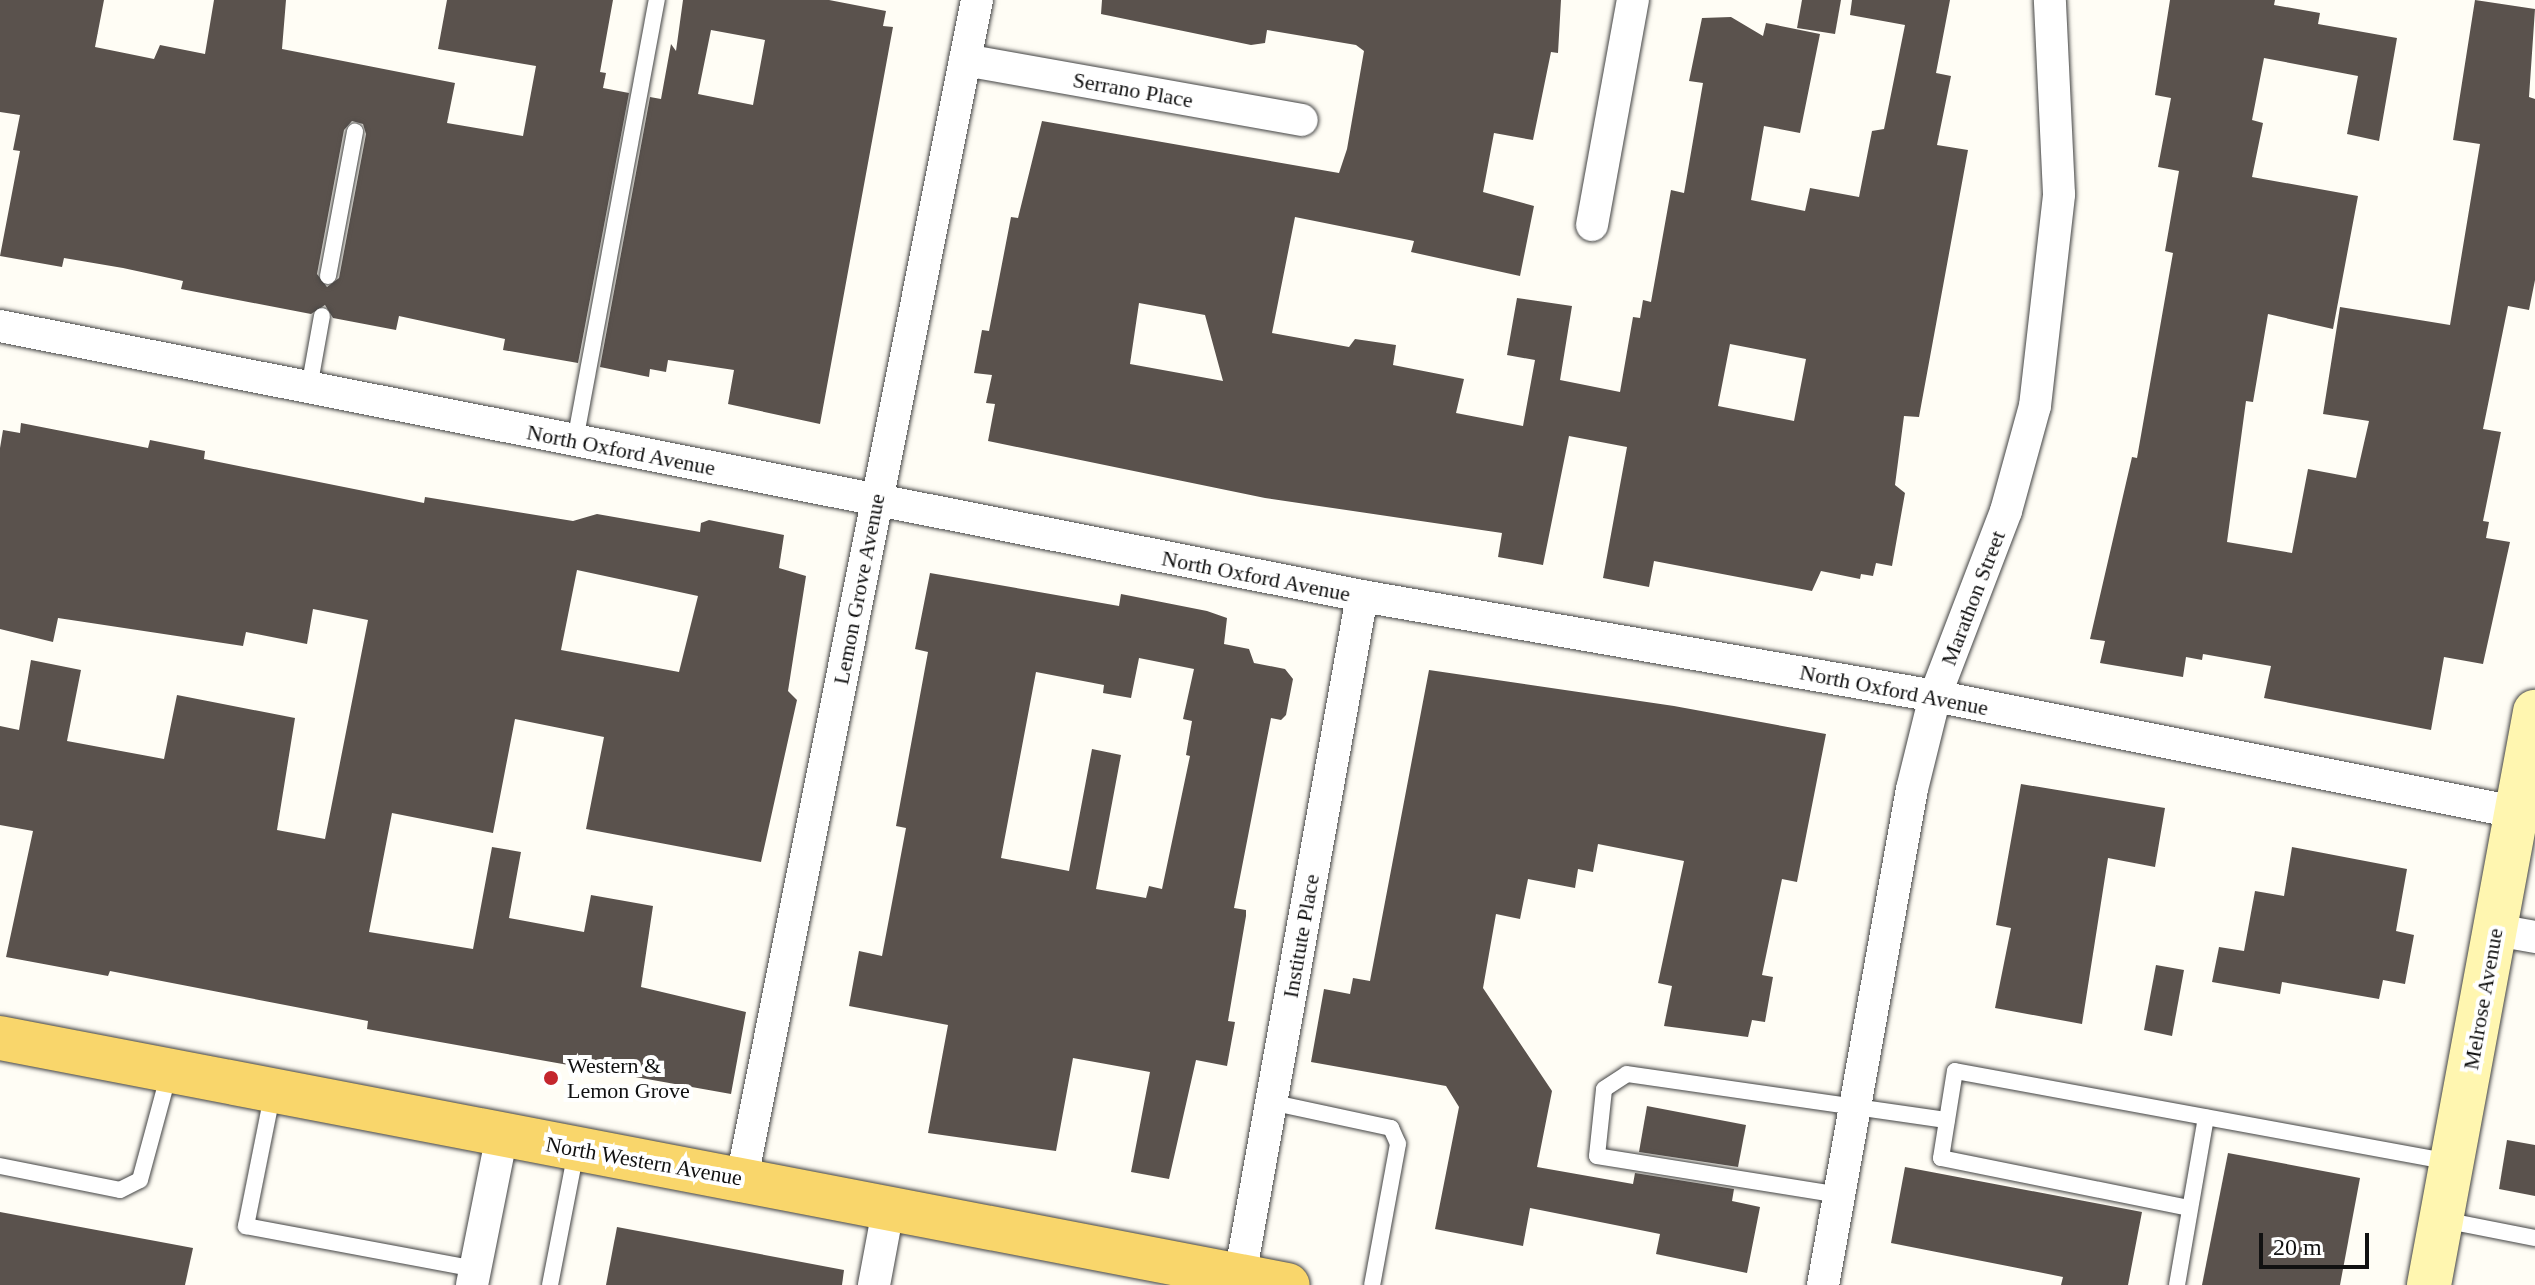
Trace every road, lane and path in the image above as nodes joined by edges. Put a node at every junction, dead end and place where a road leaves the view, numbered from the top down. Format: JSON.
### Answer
{"nodes":[{"id":1,"x":657,"y":0,"type":"edge"},
{"id":2,"x":977,"y":0,"type":"edge"},
{"id":3,"x":1633,"y":0,"type":"edge"},
{"id":4,"x":2050,"y":0,"type":"edge"},
{"id":5,"x":965,"y":60,"type":"junction"},
{"id":6,"x":1302,"y":120,"type":"dead end"},
{"id":7,"x":355,"y":132,"type":"dead end"},
{"id":8,"x":1592,"y":225,"type":"dead end"},
{"id":9,"x":328,"y":276,"type":"dead end"},
{"id":10,"x":322,"y":316,"type":"dead end"},
{"id":11,"x":0,"y":326,"type":"edge"},
{"id":12,"x":309,"y":388,"type":"junction"},
{"id":13,"x":575,"y":441,"type":"junction"},
{"id":14,"x":876,"y":502,"type":"junction"},
{"id":15,"x":1362,"y":596,"type":"junction"},
{"id":16,"x":1935,"y":696,"type":"junction"},
{"id":17,"x":2535,"y":712,"type":"edge"},
{"id":18,"x":2515,"y":812,"type":"junction"},
{"id":19,"x":2515,"y":933,"type":"edge"},
{"id":20,"x":0,"y":1038,"type":"edge"},
{"id":21,"x":169,"y":1071,"type":"junction"},
{"id":22,"x":273,"y":1091,"type":"junction"},
{"id":23,"x":1270,"y":1102,"type":"junction"},
{"id":24,"x":1855,"y":1104,"type":"junction"},
{"id":25,"x":2206,"y":1117,"type":"junction"},
{"id":26,"x":1947,"y":1120,"type":"junction"},
{"id":27,"x":502,"y":1135,"type":"junction"},
{"id":28,"x":577,"y":1150,"type":"junction"},
{"id":29,"x":2452,"y":1162,"type":"junction"},
{"id":30,"x":0,"y":1166,"type":"edge"},
{"id":31,"x":742,"y":1178,"type":"junction"},
{"id":32,"x":1840,"y":1195,"type":"junction"},
{"id":33,"x":889,"y":1205,"type":"junction"},
{"id":34,"x":2189,"y":1208,"type":"junction"},
{"id":35,"x":2442,"y":1220,"type":"junction"},
{"id":36,"x":2535,"y":1238,"type":"edge"},
{"id":37,"x":1165,"y":1274,"type":"edge"},
{"id":38,"x":1240,"y":1276,"type":"junction"},
{"id":39,"x":473,"y":1277,"type":"edge"},
{"id":40,"x":550,"y":1285,"type":"edge"},
{"id":41,"x":874,"y":1285,"type":"edge"},
{"id":42,"x":1288,"y":1285,"type":"edge"},
{"id":43,"x":1372,"y":1285,"type":"edge"},
{"id":44,"x":1823,"y":1285,"type":"edge"},
{"id":45,"x":2177,"y":1285,"type":"edge"},
{"id":46,"x":2429,"y":1285,"type":"edge"}],
"edges":[{"from":1,"to":13,"type":"lane"},
{"from":2,"to":5,"type":"street","name":"Lemon Grove Avenue"},
{"from":3,"to":8,"type":"street"},
{"from":4,"to":16,"type":"street","name":"Marathon Street"},
{"from":5,"to":6,"type":"street","name":"Serrano Place"},
{"from":5,"to":14,"type":"street","name":"Lemon Grove Avenue"},
{"from":7,"to":9,"type":"lane"},
{"from":10,"to":12,"type":"lane"},
{"from":11,"to":12,"type":"street","name":"North Oxford Avenue"},
{"from":12,"to":13,"type":"street","name":"North Oxford Avenue"},
{"from":13,"to":14,"type":"street","name":"North Oxford Avenue"},
{"from":14,"to":15,"type":"street","name":"North Oxford Avenue"},
{"from":14,"to":31,"type":"street","name":"Lemon Grove Avenue"},
{"from":15,"to":16,"type":"street","name":"North Oxford Avenue"},
{"from":15,"to":23,"type":"street","name":"Institute Place"},
{"from":16,"to":18,"type":"street","name":"North Oxford Avenue"},
{"from":16,"to":24,"type":"street","name":"Marathon Street"},
{"from":17,"to":18,"type":"main road","name":"Melrose Avenue"},
{"from":18,"to":19,"type":"main road","name":"Melrose Avenue"},
{"from":19,"to":29,"type":"main road","name":"Melrose Avenue"},
{"from":20,"to":21,"type":"main road","name":"North Western Avenue"},
{"from":21,"to":22,"type":"main road","name":"North Western Avenue"},
{"from":21,"to":30,"type":"lane"},
{"from":22,"to":27,"type":"main road","name":"North Western Avenue"},
{"from":22,"to":39,"type":"lane"},
{"from":23,"to":38,"type":"street","name":"Institute Place"},
{"from":23,"to":43,"type":"lane"},
{"from":24,"to":26,"type":"lane"},
{"from":24,"to":32,"type":"street","name":"Marathon Street"},
{"from":24,"to":32,"type":"lane"},
{"from":25,"to":26,"type":"lane"},
{"from":25,"to":29,"type":"lane"},
{"from":25,"to":34,"type":"lane"},
{"from":26,"to":34,"type":"lane"},
{"from":27,"to":28,"type":"main road","name":"North Western Avenue"},
{"from":27,"to":39,"type":"street"},
{"from":28,"to":31,"type":"main road","name":"North Western Avenue"},
{"from":28,"to":40,"type":"lane"},
{"from":29,"to":35,"type":"main road","name":"Melrose Avenue"},
{"from":31,"to":33,"type":"main road","name":"North Western Avenue"},
{"from":32,"to":44,"type":"street","name":"Marathon Street"},
{"from":33,"to":37,"type":"main road","name":"North Western Avenue"},
{"from":33,"to":41,"type":"street"},
{"from":34,"to":45,"type":"lane"},
{"from":35,"to":36,"type":"lane"},
{"from":35,"to":46,"type":"main road","name":"Melrose Avenue"},
{"from":37,"to":38,"type":"main road","name":"North Western Avenue"},
{"from":38,"to":42,"type":"main road","name":"North Western Avenue"}]}
